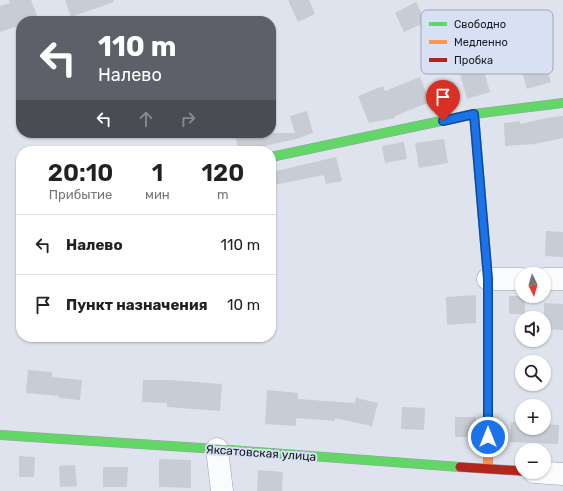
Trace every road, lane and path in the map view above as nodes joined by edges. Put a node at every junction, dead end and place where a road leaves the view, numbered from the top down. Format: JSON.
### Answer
{"nodes":[{"id":1,"x":563,"y":103,"type":"edge"},
{"id":2,"x":474,"y":114,"type":"junction"},
{"id":3,"x":276,"y":156,"type":"edge"},
{"id":4,"x":488,"y":279,"type":"junction"},
{"id":5,"x":515,"y":279,"type":"edge"},
{"id":6,"x":551,"y":279,"type":"edge"},
{"id":7,"x":563,"y":279,"type":"edge"},
{"id":8,"x":0,"y":435,"type":"edge"},
{"id":9,"x":217,"y":449,"type":"junction"},
{"id":10,"x":488,"y":469,"type":"junction"},
{"id":11,"x":515,"y":471,"type":"edge"},
{"id":12,"x":551,"y":473,"type":"edge"},
{"id":13,"x":563,"y":474,"type":"edge"},
{"id":14,"x":222,"y":491,"type":"edge"}],
"edges":[{"from":1,"to":2,"type":"street"},
{"from":2,"to":3,"type":"street"},
{"from":2,"to":4,"type":"street"},
{"from":4,"to":5,"type":"street"},
{"from":4,"to":10,"type":"street"},
{"from":6,"to":7,"type":"street"},
{"from":8,"to":9,"type":"street","name":"Яксатовская улица"},
{"from":9,"to":10,"type":"street","name":"Яксатовская улица"},
{"from":9,"to":14,"type":"street"},
{"from":10,"to":11,"type":"street","name":"Яксатовская улица"},
{"from":12,"to":13,"type":"street"}]}
